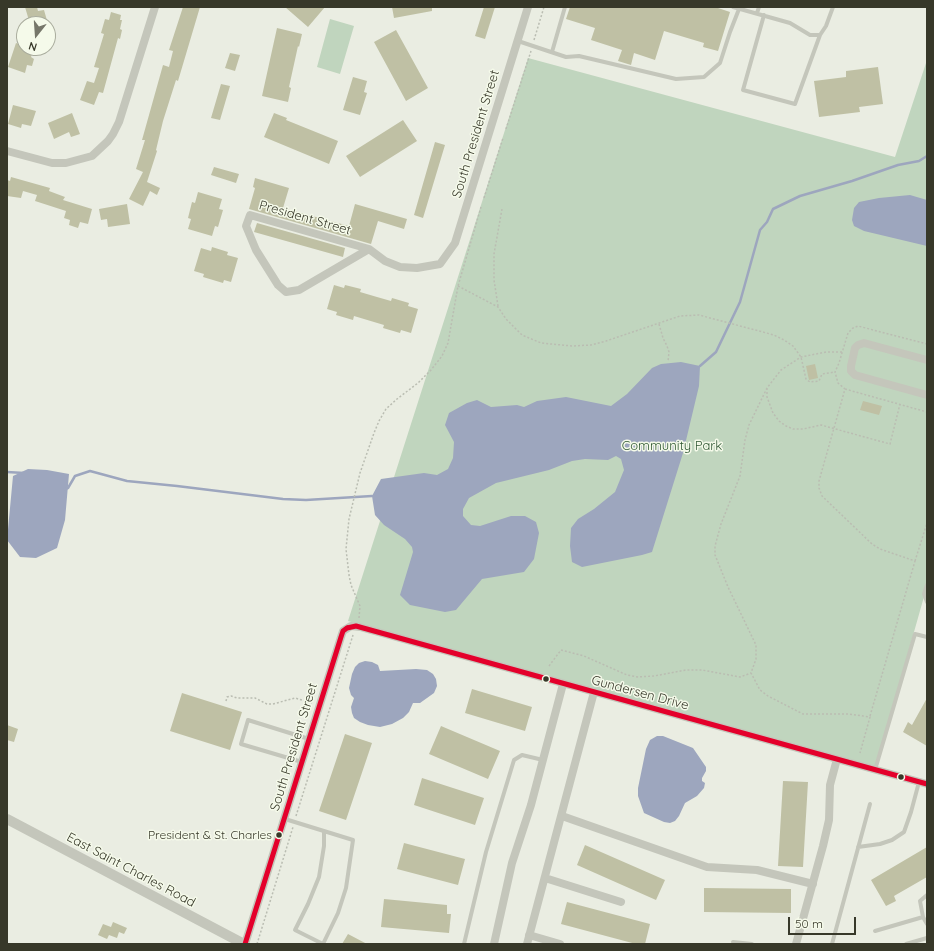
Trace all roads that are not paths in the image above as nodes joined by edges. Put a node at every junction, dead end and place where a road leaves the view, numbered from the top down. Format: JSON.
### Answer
{"nodes":[{"id":1,"x":155,"y":7,"type":"edge"},
{"id":2,"x":528,"y":7,"type":"edge"},
{"id":3,"x":565,"y":7,"type":"edge"},
{"id":4,"x":733,"y":7,"type":"edge"},
{"id":5,"x":759,"y":7,"type":"edge"},
{"id":6,"x":833,"y":7,"type":"edge"},
{"id":7,"x":739,"y":9,"type":"junction"},
{"id":8,"x":757,"y":13,"type":"junction"},
{"id":9,"x":764,"y":15,"type":"junction"},
{"id":10,"x":820,"y":35,"type":"junction"},
{"id":11,"x":518,"y":41,"type":"junction"},
{"id":12,"x":552,"y":52,"type":"junction"},
{"id":13,"x":7,"y":151,"type":"edge"},
{"id":14,"x":368,"y":249,"type":"junction"},
{"id":15,"x":440,"y":264,"type":"joint"},
{"id":16,"x":927,"y":360,"type":"edge"},
{"id":17,"x":927,"y":395,"type":"edge"},
{"id":18,"x":927,"y":585,"type":"edge"},
{"id":19,"x":927,"y":602,"type":"edge"},
{"id":20,"x":347,"y":628,"type":"joint"},
{"id":21,"x":927,"y":637,"type":"edge"},
{"id":22,"x":563,"y":684,"type":"junction"},
{"id":23,"x":594,"y":692,"type":"junction"},
{"id":24,"x":309,"y":739,"type":"junction"},
{"id":25,"x":543,"y":760,"type":"junction"},
{"id":26,"x":837,"y":760,"type":"junction"},
{"id":27,"x":302,"y":762,"type":"junction"},
{"id":28,"x":876,"y":770,"type":"junction"},
{"id":29,"x":918,"y":782,"type":"junction"},
{"id":30,"x":927,"y":784,"type":"edge"},
{"id":31,"x":870,"y":804,"type":"dead end"},
{"id":32,"x":562,"y":816,"type":"junction"},
{"id":33,"x":7,"y":819,"type":"edge"},
{"id":34,"x":285,"y":819,"type":"junction"},
{"id":35,"x":324,"y":831,"type":"junction"},
{"id":36,"x":858,"y":847,"type":"junction"},
{"id":37,"x":545,"y":878,"type":"junction"},
{"id":38,"x":813,"y":884,"type":"junction"},
{"id":39,"x":927,"y":895,"type":"edge"},
{"id":40,"x":621,"y":902,"type":"dead end"},
{"id":41,"x":923,"y":917,"type":"junction"},
{"id":42,"x":927,"y":924,"type":"edge"},
{"id":43,"x":875,"y":931,"type":"dead end"},
{"id":44,"x":529,"y":935,"type":"junction"},
{"id":45,"x":925,"y":938,"type":"edge"},
{"id":46,"x":734,"y":942,"type":"dead end"},
{"id":47,"x":244,"y":944,"type":"edge"},
{"id":48,"x":464,"y":944,"type":"edge"},
{"id":49,"x":494,"y":944,"type":"edge"},
{"id":50,"x":527,"y":944,"type":"edge"},
{"id":51,"x":560,"y":944,"type":"edge"},
{"id":52,"x":752,"y":944,"type":"edge"},
{"id":53,"x":796,"y":944,"type":"edge"},
{"id":54,"x":832,"y":944,"type":"edge"},
{"id":55,"x":906,"y":944,"type":"edge"},
{"id":56,"x":924,"y":944,"type":"edge"}],
"edges":[{"from":1,"to":13,"type":"street"},
{"from":2,"to":11,"type":"street","name":"South President Street"},
{"from":3,"to":12,"type":"lane"},
{"from":4,"to":7,"type":"lane"},
{"from":5,"to":8,"type":"lane"},
{"from":6,"to":10,"type":"lane"},
{"from":7,"to":8,"type":"lane"},
{"from":7,"to":12,"type":"lane"},
{"from":8,"to":9,"type":"lane"},
{"from":9,"to":10,"type":"lane"},
{"from":9,"to":10,"type":"lane"},
{"from":11,"to":12,"type":"lane"},
{"from":11,"to":15,"type":"street","name":"South President Street"},
{"from":14,"to":14,"type":"street","name":"President Street"},
{"from":14,"to":15,"type":"street","name":"President Street"},
{"from":16,"to":17,"type":"street"},
{"from":18,"to":19,"type":"lane"},
{"from":20,"to":22,"type":"street","name":"Gundersen Drive"},
{"from":20,"to":24,"type":"street","name":"South President Street"},
{"from":21,"to":28,"type":"lane"},
{"from":22,"to":23,"type":"street","name":"Gundersen Drive"},
{"from":22,"to":25,"type":"street"},
{"from":23,"to":26,"type":"street","name":"Gundersen Drive"},
{"from":23,"to":32,"type":"street"},
{"from":24,"to":27,"type":"street","name":"South President Street"},
{"from":24,"to":27,"type":"lane"},
{"from":25,"to":48,"type":"lane"},
{"from":25,"to":49,"type":"street"},
{"from":26,"to":28,"type":"street","name":"Gundersen Drive"},
{"from":26,"to":38,"type":"street"},
{"from":27,"to":34,"type":"street","name":"South President Street"},
{"from":28,"to":29,"type":"street","name":"Gundersen Drive"},
{"from":29,"to":30,"type":"street","name":"Gundersen Drive"},
{"from":29,"to":36,"type":"lane"},
{"from":31,"to":36,"type":"lane"},
{"from":32,"to":37,"type":"street"},
{"from":32,"to":38,"type":"street"},
{"from":33,"to":47,"type":"street","name":"East Saint Charles Road"},
{"from":34,"to":35,"type":"lane"},
{"from":34,"to":47,"type":"street","name":"South President Street"},
{"from":35,"to":35,"type":"lane"},
{"from":36,"to":54,"type":"lane"},
{"from":37,"to":40,"type":"street"},
{"from":37,"to":44,"type":"street"},
{"from":38,"to":53,"type":"street"},
{"from":39,"to":41,"type":"lane"},
{"from":41,"to":42,"type":"lane"},
{"from":41,"to":43,"type":"lane"},
{"from":44,"to":50,"type":"street"},
{"from":44,"to":51,"type":"street"},
{"from":45,"to":55,"type":"lane"},
{"from":45,"to":56,"type":"lane"},
{"from":46,"to":52,"type":"lane"}]}
